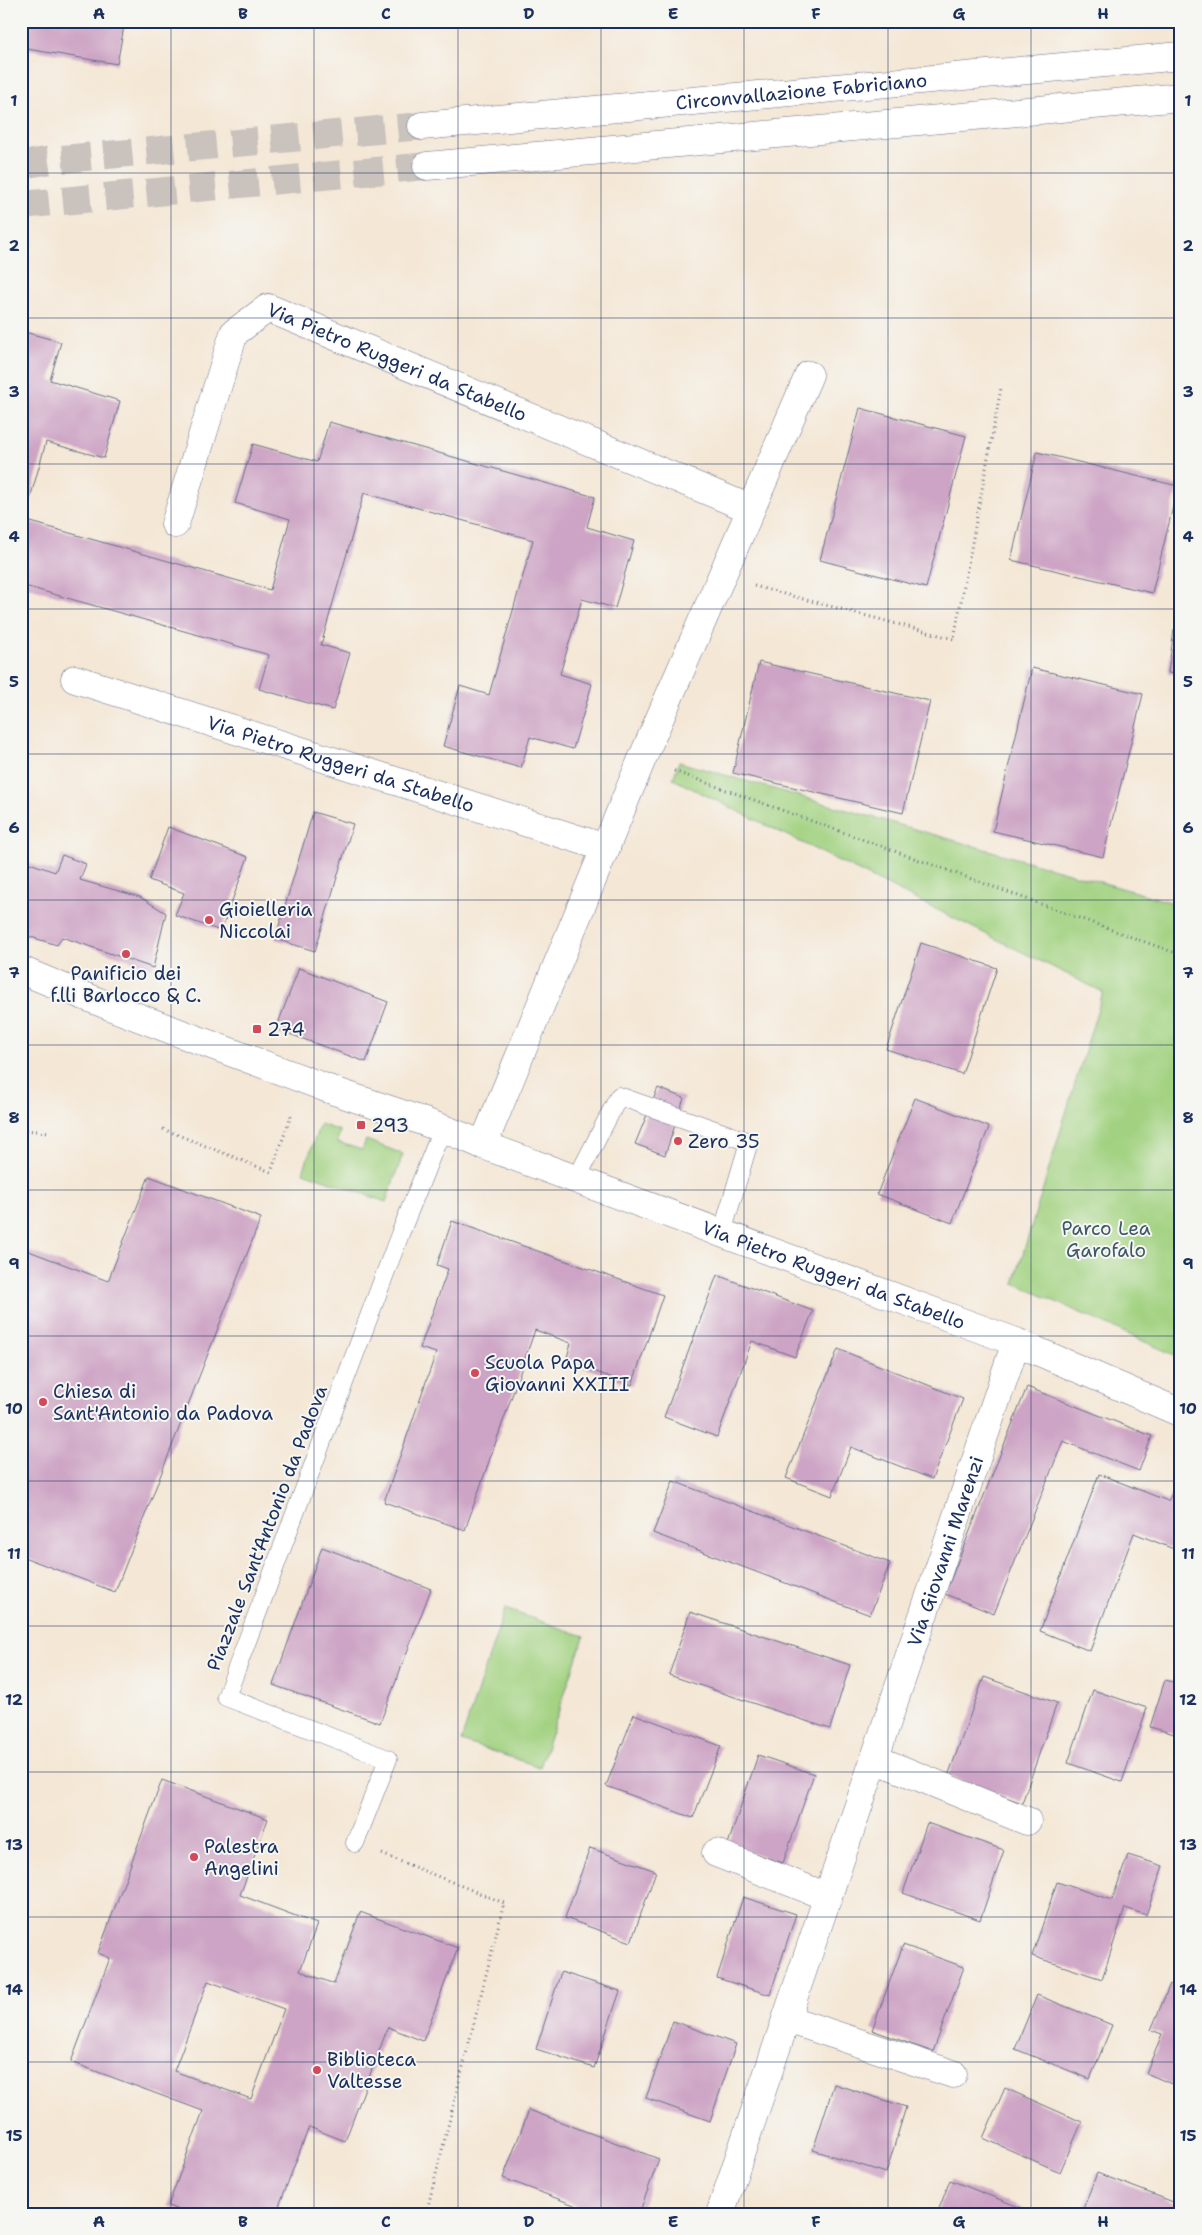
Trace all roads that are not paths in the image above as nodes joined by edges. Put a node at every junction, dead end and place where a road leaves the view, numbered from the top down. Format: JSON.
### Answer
{"nodes":[{"id":1,"x":1181,"y":56,"type":"edge"},
{"id":2,"x":1181,"y":96,"type":"edge"},
{"id":3,"x":422,"y":126,"type":"tunnel mouth"},
{"id":4,"x":427,"y":166,"type":"tunnel mouth"},
{"id":5,"x":809,"y":375,"type":"dead end"},
{"id":6,"x":752,"y":509,"type":"junction"},
{"id":7,"x":175,"y":524,"type":"dead end"},
{"id":8,"x":75,"y":679,"type":"dead end"},
{"id":9,"x":606,"y":848,"type":"junction"},
{"id":10,"x":21,"y":970,"type":"edge"},
{"id":11,"x":444,"y":1127,"type":"junction"},
{"id":12,"x":483,"y":1145,"type":"junction"},
{"id":13,"x":576,"y":1180,"type":"junction"},
{"id":14,"x":722,"y":1232,"type":"junction"},
{"id":15,"x":1016,"y":1342,"type":"junction"},
{"id":16,"x":1181,"y":1412,"type":"edge"},
{"id":17,"x":875,"y":1760,"type":"junction"},
{"id":18,"x":1027,"y":1821,"type":"dead end"},
{"id":19,"x":355,"y":1844,"type":"road end"},
{"id":20,"x":716,"y":1853,"type":"dead end"},
{"id":21,"x":828,"y":1897,"type":"junction"},
{"id":22,"x":786,"y":2019,"type":"junction"},
{"id":23,"x":953,"y":2074,"type":"dead end"},
{"id":24,"x":720,"y":2214,"type":"edge"}],
"edges":[{"from":1,"to":3,"type":"main road","name":"Circonvallazione Fabriciano"},
{"from":2,"to":4,"type":"main road"},
{"from":5,"to":6,"type":"main road"},
{"from":6,"to":7,"type":"main road","name":"Via Pietro Ruggeri da Stabello"},
{"from":6,"to":9,"type":"main road"},
{"from":8,"to":9,"type":"main road","name":"Via Pietro Ruggeri da Stabello"},
{"from":9,"to":12,"type":"main road"},
{"from":10,"to":11,"type":"main road","name":"Via Pietro Ruggeri da Stabello"},
{"from":11,"to":12,"type":"main road","name":"Via Pietro Ruggeri da Stabello"},
{"from":11,"to":19,"type":"lane","name":"Piazzale Sant'Antonio da Padova"},
{"from":12,"to":13,"type":"main road","name":"Via Pietro Ruggeri da Stabello"},
{"from":13,"to":14,"type":"main road","name":"Via Pietro Ruggeri da Stabello"},
{"from":13,"to":14,"type":"lane"},
{"from":14,"to":15,"type":"main road","name":"Via Pietro Ruggeri da Stabello"},
{"from":15,"to":16,"type":"main road","name":"Via Pietro Ruggeri da Stabello"},
{"from":15,"to":17,"type":"main road","name":"Via Giovanni Marenzi"},
{"from":17,"to":18,"type":"main road"},
{"from":17,"to":21,"type":"main road","name":"Via Giovanni Marenzi"},
{"from":20,"to":21,"type":"main road"},
{"from":21,"to":22,"type":"main road","name":"Via Giovanni Marenzi"},
{"from":22,"to":23,"type":"main road"},
{"from":22,"to":24,"type":"main road","name":"Via Giovanni Marenzi"}]}
